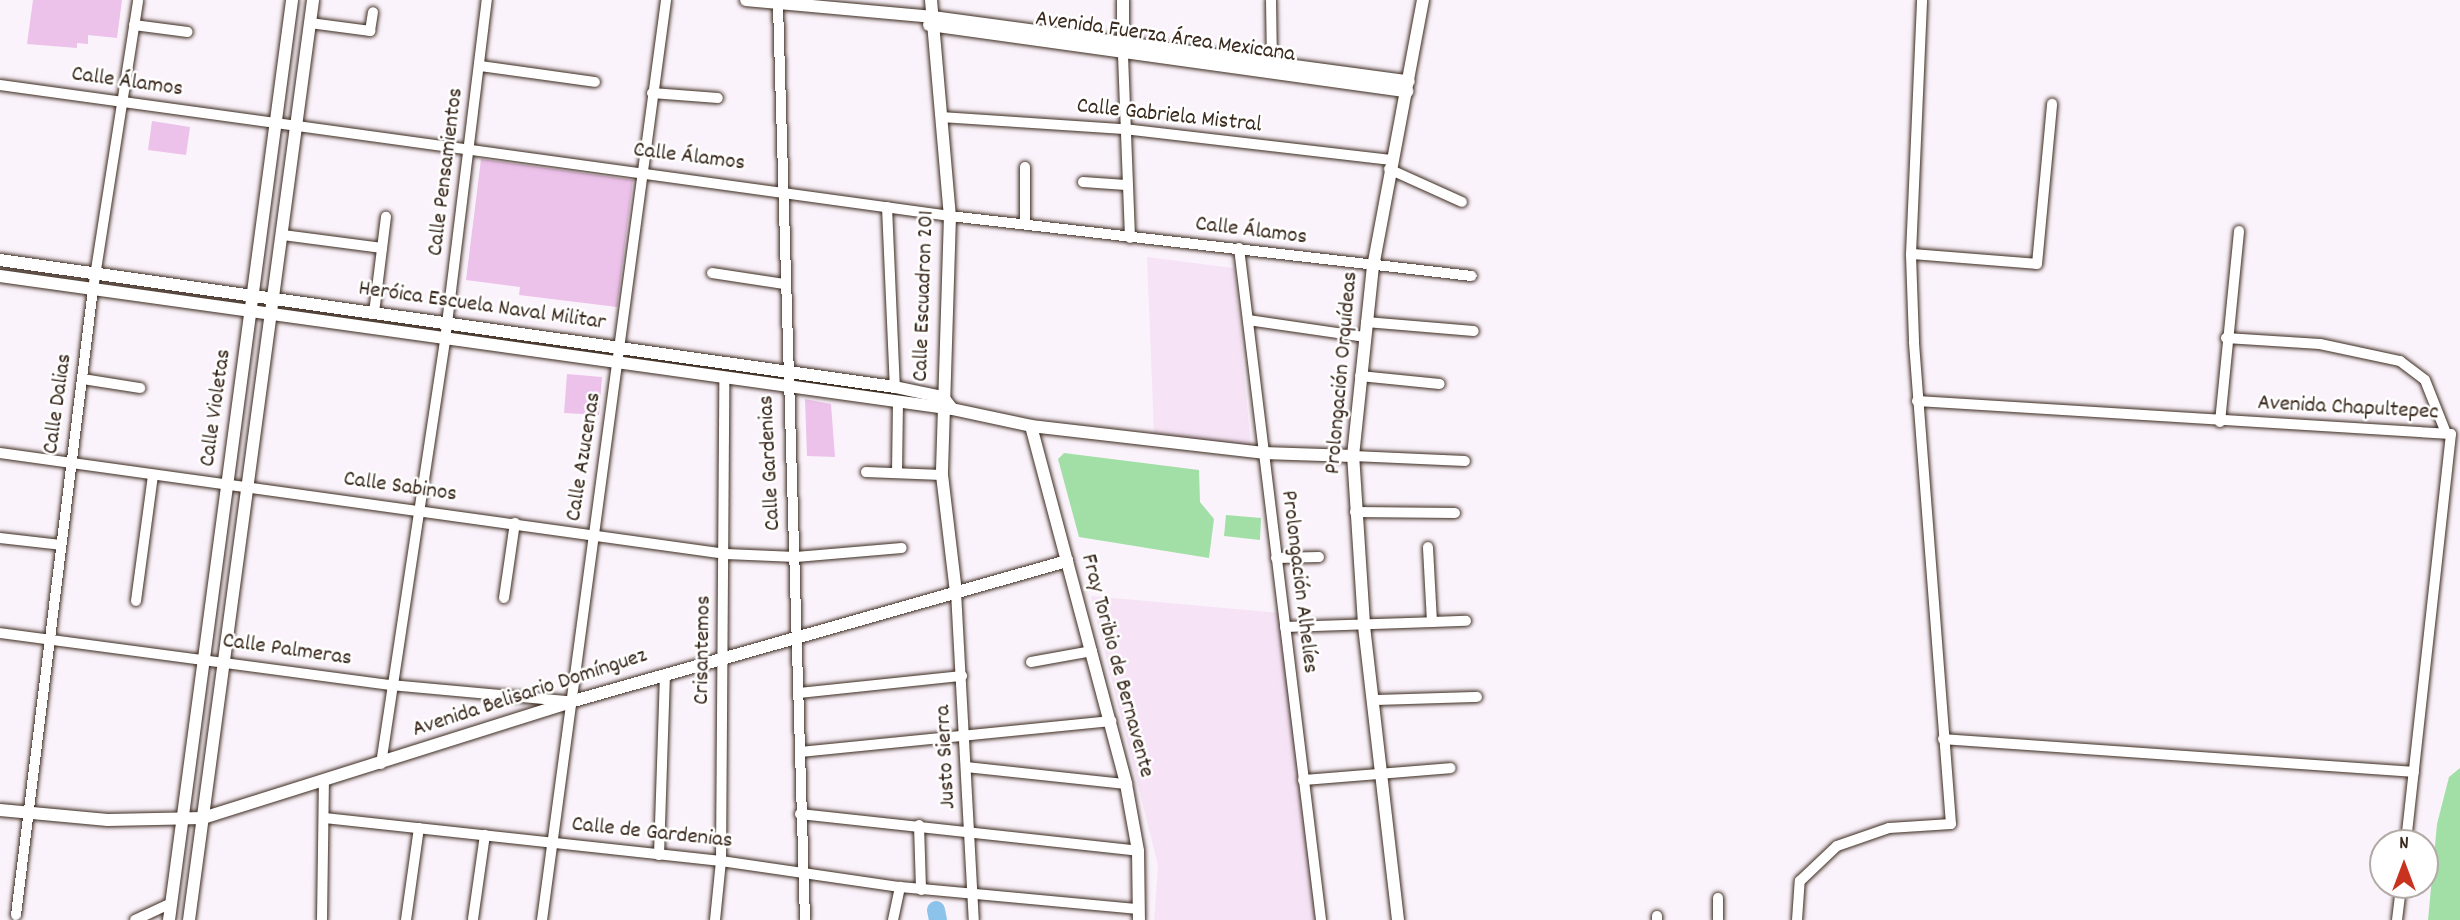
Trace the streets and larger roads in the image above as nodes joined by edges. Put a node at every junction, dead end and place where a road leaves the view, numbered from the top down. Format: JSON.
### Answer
{"nodes":[{"id":1,"x":138,"y":0,"type":"edge"},
{"id":2,"x":292,"y":0,"type":"edge"},
{"id":3,"x":313,"y":0,"type":"edge"},
{"id":4,"x":487,"y":0,"type":"edge"},
{"id":5,"x":666,"y":0,"type":"edge"},
{"id":6,"x":746,"y":0,"type":"edge"},
{"id":7,"x":932,"y":0,"type":"edge"},
{"id":8,"x":1123,"y":0,"type":"edge"},
{"id":9,"x":1271,"y":0,"type":"edge"},
{"id":10,"x":1423,"y":0,"type":"edge"},
{"id":11,"x":1922,"y":0,"type":"edge"},
{"id":12,"x":778,"y":5,"type":"junction"},
{"id":13,"x":373,"y":12,"type":"dead end"},
{"id":14,"x":929,"y":21,"type":"junction"},
{"id":15,"x":310,"y":23,"type":"junction"},
{"id":16,"x":134,"y":25,"type":"junction"},
{"id":17,"x":188,"y":32,"type":"dead end"},
{"id":18,"x":1123,"y":49,"type":"junction"},
{"id":19,"x":480,"y":66,"type":"junction"},
{"id":20,"x":1272,"y":69,"type":"junction"},
{"id":21,"x":595,"y":82,"type":"dead end"},
{"id":22,"x":0,"y":85,"type":"edge"},
{"id":23,"x":1408,"y":86,"type":"junction"},
{"id":24,"x":652,"y":93,"type":"junction"},
{"id":25,"x":718,"y":98,"type":"dead end"},
{"id":26,"x":124,"y":102,"type":"junction"},
{"id":27,"x":2052,"y":104,"type":"dead end"},
{"id":28,"x":941,"y":117,"type":"junction"},
{"id":29,"x":275,"y":125,"type":"junction"},
{"id":30,"x":297,"y":127,"type":"junction"},
{"id":31,"x":1124,"y":129,"type":"junction"},
{"id":32,"x":470,"y":150,"type":"junction"},
{"id":33,"x":1390,"y":164,"type":"junction"},
{"id":34,"x":1025,"y":167,"type":"dead end"},
{"id":35,"x":642,"y":171,"type":"junction"},
{"id":36,"x":1083,"y":182,"type":"dead end"},
{"id":37,"x":1126,"y":185,"type":"junction"},
{"id":38,"x":782,"y":190,"type":"junction"},
{"id":39,"x":1462,"y":201,"type":"dead end"},
{"id":40,"x":887,"y":207,"type":"junction"},
{"id":41,"x":950,"y":216,"type":"junction"},
{"id":42,"x":386,"y":218,"type":"dead end"},
{"id":43,"x":1025,"y":225,"type":"junction"},
{"id":44,"x":2239,"y":231,"type":"dead end"},
{"id":45,"x":283,"y":234,"type":"junction"},
{"id":46,"x":1130,"y":237,"type":"junction"},
{"id":47,"x":382,"y":248,"type":"junction"},
{"id":48,"x":1239,"y":248,"type":"junction"},
{"id":49,"x":1911,"y":254,"type":"junction"},
{"id":50,"x":0,"y":260,"type":"edge"},
{"id":51,"x":1373,"y":267,"type":"junction"},
{"id":52,"x":95,"y":273,"type":"junction"},
{"id":53,"x":712,"y":273,"type":"dead end"},
{"id":54,"x":0,"y":276,"type":"edge"},
{"id":55,"x":1472,"y":276,"type":"dead end"},
{"id":56,"x":784,"y":284,"type":"junction"},
{"id":57,"x":93,"y":289,"type":"junction"},
{"id":58,"x":255,"y":296,"type":"junction"},
{"id":59,"x":273,"y":298,"type":"junction"},
{"id":60,"x":253,"y":312,"type":"junction"},
{"id":61,"x":374,"y":313,"type":"junction"},
{"id":62,"x":270,"y":314,"type":"junction"},
{"id":63,"x":1248,"y":320,"type":"junction"},
{"id":64,"x":1366,"y":322,"type":"junction"},
{"id":65,"x":447,"y":323,"type":"junction"},
{"id":66,"x":1474,"y":331,"type":"dead end"},
{"id":67,"x":1364,"y":337,"type":"junction"},
{"id":68,"x":2226,"y":338,"type":"junction"},
{"id":69,"x":445,"y":340,"type":"junction"},
{"id":70,"x":621,"y":348,"type":"junction"},
{"id":71,"x":619,"y":365,"type":"junction"},
{"id":72,"x":786,"y":370,"type":"junction"},
{"id":73,"x":1360,"y":376,"type":"junction"},
{"id":74,"x":83,"y":379,"type":"junction"},
{"id":75,"x":723,"y":380,"type":"junction"},
{"id":76,"x":1440,"y":384,"type":"dead end"},
{"id":77,"x":895,"y":387,"type":"junction"},
{"id":78,"x":140,"y":388,"type":"dead end"},
{"id":79,"x":787,"y":388,"type":"junction"},
{"id":80,"x":943,"y":397,"type":"junction"},
{"id":81,"x":1917,"y":401,"type":"junction"},
{"id":82,"x":898,"y":405,"type":"junction"},
{"id":83,"x":948,"y":410,"type":"junction"},
{"id":84,"x":2220,"y":422,"type":"junction"},
{"id":85,"x":1031,"y":426,"type":"junction"},
{"id":86,"x":2445,"y":433,"type":"junction"},
{"id":87,"x":0,"y":453,"type":"edge"},
{"id":88,"x":1262,"y":453,"type":"junction"},
{"id":89,"x":1353,"y":456,"type":"junction"},
{"id":90,"x":1465,"y":461,"type":"dead end"},
{"id":91,"x":70,"y":464,"type":"junction"},
{"id":92,"x":866,"y":472,"type":"dead end"},
{"id":93,"x":897,"y":473,"type":"junction"},
{"id":94,"x":153,"y":475,"type":"junction"},
{"id":95,"x":942,"y":475,"type":"junction"},
{"id":96,"x":227,"y":486,"type":"junction"},
{"id":97,"x":249,"y":488,"type":"junction"},
{"id":98,"x":418,"y":510,"type":"junction"},
{"id":99,"x":1355,"y":512,"type":"junction"},
{"id":100,"x":1455,"y":513,"type":"dead end"},
{"id":101,"x":514,"y":523,"type":"junction"},
{"id":102,"x":592,"y":534,"type":"junction"},
{"id":103,"x":0,"y":538,"type":"edge"},
{"id":104,"x":61,"y":545,"type":"junction"},
{"id":105,"x":1428,"y":547,"type":"dead end"},
{"id":106,"x":902,"y":548,"type":"dead end"},
{"id":107,"x":726,"y":554,"type":"junction"},
{"id":108,"x":796,"y":557,"type":"junction"},
{"id":109,"x":1319,"y":557,"type":"dead end"},
{"id":110,"x":1276,"y":558,"type":"junction"},
{"id":111,"x":1067,"y":561,"type":"junction"},
{"id":112,"x":956,"y":592,"type":"junction"},
{"id":113,"x":504,"y":598,"type":"dead end"},
{"id":114,"x":136,"y":601,"type":"dead end"},
{"id":115,"x":1466,"y":621,"type":"dead end"},
{"id":116,"x":1433,"y":622,"type":"junction"},
{"id":117,"x":1364,"y":624,"type":"junction"},
{"id":118,"x":1285,"y":627,"type":"junction"},
{"id":119,"x":0,"y":633,"type":"edge"},
{"id":120,"x":798,"y":640,"type":"junction"},
{"id":121,"x":49,"y":641,"type":"junction"},
{"id":122,"x":1092,"y":651,"type":"junction"},
{"id":123,"x":722,"y":657,"type":"junction"},
{"id":124,"x":201,"y":658,"type":"junction"},
{"id":125,"x":225,"y":661,"type":"junction"},
{"id":126,"x":1031,"y":662,"type":"dead end"},
{"id":127,"x":665,"y":674,"type":"junction"},
{"id":128,"x":962,"y":676,"type":"junction"},
{"id":129,"x":390,"y":685,"type":"junction"},
{"id":130,"x":799,"y":693,"type":"junction"},
{"id":131,"x":1478,"y":697,"type":"dead end"},
{"id":132,"x":1373,"y":700,"type":"junction"},
{"id":133,"x":570,"y":702,"type":"junction"},
{"id":134,"x":1111,"y":721,"type":"junction"},
{"id":135,"x":965,"y":736,"type":"junction"},
{"id":136,"x":1943,"y":739,"type":"junction"},
{"id":137,"x":800,"y":752,"type":"junction"},
{"id":138,"x":381,"y":764,"type":"junction"},
{"id":139,"x":966,"y":767,"type":"junction"},
{"id":140,"x":1451,"y":768,"type":"dead end"},
{"id":141,"x":2414,"y":772,"type":"junction"},
{"id":142,"x":1381,"y":774,"type":"junction"},
{"id":143,"x":324,"y":779,"type":"junction"},
{"id":144,"x":1303,"y":780,"type":"junction"},
{"id":145,"x":1126,"y":784,"type":"junction"},
{"id":146,"x":0,"y":810,"type":"edge"},
{"id":147,"x":27,"y":814,"type":"junction"},
{"id":148,"x":800,"y":814,"type":"junction"},
{"id":149,"x":203,"y":818,"type":"junction"},
{"id":150,"x":325,"y":818,"type":"junction"},
{"id":151,"x":180,"y":821,"type":"junction"},
{"id":152,"x":919,"y":825,"type":"junction"},
{"id":153,"x":419,"y":828,"type":"junction"},
{"id":154,"x":2408,"y":829,"type":"edge"},
{"id":155,"x":971,"y":833,"type":"junction"},
{"id":156,"x":485,"y":835,"type":"junction"},
{"id":157,"x":553,"y":842,"type":"junction"},
{"id":158,"x":1138,"y":851,"type":"junction"},
{"id":159,"x":659,"y":855,"type":"junction"},
{"id":160,"x":721,"y":861,"type":"junction"},
{"id":161,"x":803,"y":873,"type":"junction"},
{"id":162,"x":900,"y":887,"type":"junction"},
{"id":163,"x":921,"y":890,"type":"junction"},
{"id":164,"x":973,"y":895,"type":"junction"},
{"id":165,"x":1718,"y":898,"type":"dead end"},
{"id":166,"x":2399,"y":899,"type":"edge"},
{"id":167,"x":171,"y":903,"type":"junction"},
{"id":168,"x":1139,"y":914,"type":"edge"},
{"id":169,"x":16,"y":915,"type":"dead end"},
{"id":170,"x":473,"y":919,"type":"edge"},
{"id":171,"x":135,"y":920,"type":"edge"},
{"id":172,"x":169,"y":920,"type":"edge"},
{"id":173,"x":189,"y":920,"type":"edge"},
{"id":174,"x":322,"y":920,"type":"edge"},
{"id":175,"x":406,"y":920,"type":"edge"},
{"id":176,"x":542,"y":920,"type":"edge"},
{"id":177,"x":715,"y":920,"type":"edge"},
{"id":178,"x":805,"y":920,"type":"edge"},
{"id":179,"x":893,"y":920,"type":"edge"},
{"id":180,"x":974,"y":920,"type":"edge"},
{"id":181,"x":1321,"y":920,"type":"edge"},
{"id":182,"x":1398,"y":920,"type":"edge"},
{"id":183,"x":1718,"y":920,"type":"edge"},
{"id":184,"x":1797,"y":920,"type":"edge"},
{"id":185,"x":2397,"y":920,"type":"edge"}],
"edges":[{"from":1,"to":16,"type":"street","name":"Calle Dalias"},
{"from":2,"to":29,"type":"street","name":"Calle Violetas"},
{"from":3,"to":15,"type":"street","name":"Calle Violetas"},
{"from":4,"to":19,"type":"street","name":"Calle Pensamientos"},
{"from":5,"to":24,"type":"street","name":"Calle Azucenas"},
{"from":6,"to":12,"type":"street","name":"Avenida Fuerza Área Mexicana"},
{"from":7,"to":14,"type":"street","name":"Calle Escuadron 201"},
{"from":8,"to":18,"type":"street"},
{"from":9,"to":20,"type":"street"},
{"from":10,"to":23,"type":"street","name":"Prolongación Orquídeas"},
{"from":11,"to":49,"type":"street"},
{"from":12,"to":14,"type":"street","name":"Avenida Fuerza Área Mexicana"},
{"from":12,"to":38,"type":"street","name":"Calle Gardenias"},
{"from":13,"to":15,"type":"street"},
{"from":14,"to":18,"type":"street","name":"Avenida Fuerza Área Mexicana"},
{"from":14,"to":28,"type":"street","name":"Calle Escuadron 201"},
{"from":15,"to":30,"type":"street","name":"Calle Violetas"},
{"from":16,"to":17,"type":"street"},
{"from":16,"to":26,"type":"street","name":"Calle Dalias"},
{"from":18,"to":20,"type":"street","name":"Avenida Fuerza Área Mexicana"},
{"from":18,"to":31,"type":"street"},
{"from":19,"to":21,"type":"street"},
{"from":19,"to":32,"type":"street","name":"Calle Pensamientos"},
{"from":20,"to":23,"type":"street","name":"Avenida Fuerza Área Mexicana"},
{"from":22,"to":26,"type":"street","name":"Calle Álamos"},
{"from":23,"to":33,"type":"street","name":"Prolongación Orquídeas"},
{"from":24,"to":25,"type":"street"},
{"from":24,"to":35,"type":"street","name":"Calle Azucenas"},
{"from":26,"to":29,"type":"street","name":"Calle Álamos"},
{"from":26,"to":52,"type":"street","name":"Calle Dalias"},
{"from":27,"to":49,"type":"street"},
{"from":28,"to":31,"type":"street","name":"Calle Gabriela Mistral"},
{"from":28,"to":41,"type":"street","name":"Calle Escuadron 201"},
{"from":29,"to":30,"type":"street","name":"Calle Álamos"},
{"from":29,"to":58,"type":"street","name":"Calle Violetas"},
{"from":30,"to":32,"type":"street","name":"Calle Álamos"},
{"from":30,"to":45,"type":"street","name":"Calle Violetas"},
{"from":31,"to":33,"type":"street","name":"Calle Gabriela Mistral"},
{"from":31,"to":37,"type":"street"},
{"from":32,"to":35,"type":"street","name":"Calle Álamos"},
{"from":32,"to":65,"type":"street","name":"Calle Pensamientos"},
{"from":33,"to":39,"type":"street","name":"Calle Gabriela Mistral"},
{"from":33,"to":51,"type":"street","name":"Prolongación Orquídeas"},
{"from":34,"to":43,"type":"street"},
{"from":35,"to":38,"type":"street","name":"Calle Álamos"},
{"from":35,"to":70,"type":"street","name":"Calle Azucenas"},
{"from":36,"to":37,"type":"street"},
{"from":37,"to":46,"type":"street"},
{"from":38,"to":40,"type":"street","name":"Calle Álamos"},
{"from":38,"to":56,"type":"street","name":"Calle Gardenias"},
{"from":40,"to":41,"type":"street","name":"Calle Álamos"},
{"from":40,"to":77,"type":"street"},
{"from":41,"to":43,"type":"street","name":"Calle Álamos"},
{"from":41,"to":80,"type":"street","name":"Calle Escuadron 201"},
{"from":42,"to":47,"type":"street"},
{"from":43,"to":46,"type":"street","name":"Calle Álamos"},
{"from":44,"to":68,"type":"street"},
{"from":45,"to":47,"type":"street"},
{"from":45,"to":59,"type":"street","name":"Calle Violetas"},
{"from":46,"to":48,"type":"street","name":"Calle Álamos"},
{"from":47,"to":61,"type":"street"},
{"from":48,"to":51,"type":"street","name":"Calle Álamos"},
{"from":48,"to":63,"type":"street","name":"Prolongación Alhelíes"},
{"from":49,"to":81,"type":"street"},
{"from":50,"to":52,"type":"street","name":"Heróica Escuela Naval Militar"},
{"from":51,"to":55,"type":"street","name":"Calle Álamos"},
{"from":51,"to":64,"type":"street","name":"Prolongación Orquídeas"},
{"from":52,"to":57,"type":"street","name":"Calle Dalias"},
{"from":52,"to":58,"type":"street","name":"Heróica Escuela Naval Militar"},
{"from":53,"to":56,"type":"street"},
{"from":54,"to":57,"type":"street","name":"Heróica Escuela Naval Militar"},
{"from":56,"to":72,"type":"street","name":"Calle Gardenias"},
{"from":57,"to":60,"type":"street","name":"Heróica Escuela Naval Militar"},
{"from":57,"to":74,"type":"street","name":"Calle Dalias"},
{"from":58,"to":59,"type":"street","name":"Heróica Escuela Naval Militar"},
{"from":58,"to":60,"type":"street","name":"Calle Violetas"},
{"from":59,"to":61,"type":"street","name":"Heróica Escuela Naval Militar"},
{"from":59,"to":62,"type":"street","name":"Calle Violetas"},
{"from":60,"to":62,"type":"street","name":"Heróica Escuela Naval Militar"},
{"from":60,"to":96,"type":"street","name":"Calle Violetas"},
{"from":61,"to":65,"type":"street","name":"Heróica Escuela Naval Militar"},
{"from":62,"to":69,"type":"street","name":"Heróica Escuela Naval Militar"},
{"from":62,"to":97,"type":"street","name":"Calle Violetas"},
{"from":63,"to":67,"type":"street"},
{"from":63,"to":88,"type":"street","name":"Prolongación Alhelíes"},
{"from":64,"to":66,"type":"street"},
{"from":64,"to":67,"type":"street","name":"Prolongación Orquídeas"},
{"from":65,"to":69,"type":"street","name":"Calle Pensamientos"},
{"from":65,"to":70,"type":"street","name":"Heróica Escuela Naval Militar"},
{"from":67,"to":73,"type":"street","name":"Prolongación Orquídeas"},
{"from":68,"to":84,"type":"street"},
{"from":68,"to":86,"type":"street"},
{"from":69,"to":71,"type":"street","name":"Heróica Escuela Naval Militar"},
{"from":69,"to":98,"type":"street","name":"Calle Pensamientos"},
{"from":70,"to":71,"type":"street","name":"Calle Azucenas"},
{"from":70,"to":72,"type":"street","name":"Heróica Escuela Naval Militar"},
{"from":71,"to":75,"type":"street","name":"Heróica Escuela Naval Militar"},
{"from":71,"to":102,"type":"street","name":"Calle Azucenas"},
{"from":72,"to":77,"type":"street","name":"Heróica Escuela Naval Militar"},
{"from":72,"to":79,"type":"street","name":"Calle Gardenias"},
{"from":73,"to":76,"type":"street"},
{"from":73,"to":89,"type":"street","name":"Prolongación Orquídeas"},
{"from":74,"to":78,"type":"street"},
{"from":74,"to":91,"type":"street","name":"Calle Dalias"},
{"from":75,"to":79,"type":"street","name":"Heróica Escuela Naval Militar"},
{"from":75,"to":107,"type":"street","name":"Crisantemos"},
{"from":77,"to":80,"type":"street","name":"Heróica Escuela Naval Militar"},
{"from":79,"to":82,"type":"street","name":"Heróica Escuela Naval Militar"},
{"from":79,"to":108,"type":"street","name":"Calle Gardenias"},
{"from":80,"to":83,"type":"street"},
{"from":81,"to":84,"type":"street","name":"Avenida Chapultepec"},
{"from":81,"to":136,"type":"street"},
{"from":82,"to":83,"type":"street","name":"Heróica Escuela Naval Militar"},
{"from":82,"to":93,"type":"street"},
{"from":83,"to":85,"type":"street","name":"Heróica Escuela Naval Militar"},
{"from":83,"to":95,"type":"street","name":"Calle Escuadron 201"},
{"from":84,"to":86,"type":"street","name":"Avenida Chapultepec"},
{"from":85,"to":88,"type":"street","name":"Heróica Escuela Naval Militar"},
{"from":85,"to":111,"type":"street","name":"Fray Toribio de Bernavente"},
{"from":86,"to":141,"type":"street","name":"Avenida Chapultepec"},
{"from":87,"to":91,"type":"street","name":"Calle Sabinos"},
{"from":88,"to":89,"type":"street","name":"Heróica Escuela Naval Militar"},
{"from":88,"to":110,"type":"street","name":"Prolongación Alhelíes"},
{"from":89,"to":90,"type":"street"},
{"from":89,"to":99,"type":"street","name":"Prolongación Orquídeas"},
{"from":91,"to":94,"type":"street","name":"Calle Sabinos"},
{"from":91,"to":104,"type":"street","name":"Calle Dalias"},
{"from":92,"to":93,"type":"street"},
{"from":93,"to":95,"type":"street"},
{"from":94,"to":96,"type":"street","name":"Calle Sabinos"},
{"from":94,"to":114,"type":"street"},
{"from":95,"to":112,"type":"street","name":"Calle Escuadron 201"},
{"from":96,"to":97,"type":"street","name":"Calle Sabinos"},
{"from":96,"to":124,"type":"street","name":"Calle Violetas"},
{"from":97,"to":98,"type":"street","name":"Calle Sabinos"},
{"from":97,"to":125,"type":"street","name":"Calle Violetas"},
{"from":98,"to":101,"type":"street","name":"Calle Sabinos"},
{"from":98,"to":129,"type":"street","name":"Calle Pensamientos"},
{"from":99,"to":100,"type":"street"},
{"from":99,"to":117,"type":"street","name":"Prolongación Orquídeas"},
{"from":101,"to":102,"type":"street","name":"Calle Sabinos"},
{"from":101,"to":113,"type":"street"},
{"from":102,"to":107,"type":"street","name":"Calle Sabinos"},
{"from":102,"to":133,"type":"street","name":"Calle Azucenas"},
{"from":103,"to":104,"type":"street"},
{"from":104,"to":121,"type":"street","name":"Calle Dalias"},
{"from":105,"to":116,"type":"street"},
{"from":106,"to":108,"type":"street","name":"Calle Sabinos"},
{"from":107,"to":108,"type":"street","name":"Calle Sabinos"},
{"from":107,"to":123,"type":"street","name":"Crisantemos"},
{"from":108,"to":120,"type":"street","name":"Calle Gardenias"},
{"from":109,"to":110,"type":"street"},
{"from":110,"to":118,"type":"street","name":"Prolongación Alhelíes"},
{"from":111,"to":112,"type":"street","name":"Avenida Belisario Domínguez"},
{"from":111,"to":122,"type":"street","name":"Fray Toribio de Bernavente"},
{"from":112,"to":120,"type":"street","name":"Avenida Belisario Domínguez"},
{"from":112,"to":128,"type":"street","name":"Justo Sierra"},
{"from":115,"to":116,"type":"street"},
{"from":116,"to":117,"type":"street"},
{"from":117,"to":118,"type":"street"},
{"from":117,"to":132,"type":"street","name":"Prolongación Orquídeas"},
{"from":118,"to":144,"type":"street","name":"Prolongación Alhelíes"},
{"from":119,"to":121,"type":"street","name":"Calle Palmeras"},
{"from":120,"to":123,"type":"street","name":"Avenida Belisario Domínguez"},
{"from":120,"to":130,"type":"street","name":"Calle Gardenias"},
{"from":121,"to":124,"type":"street","name":"Calle Palmeras"},
{"from":121,"to":147,"type":"street","name":"Calle Dalias"},
{"from":122,"to":126,"type":"street"},
{"from":122,"to":134,"type":"street","name":"Fray Toribio de Bernavente"},
{"from":123,"to":127,"type":"street","name":"Avenida Belisario Domínguez"},
{"from":123,"to":160,"type":"street","name":"Crisantemos"},
{"from":124,"to":125,"type":"street","name":"Calle Palmeras"},
{"from":124,"to":151,"type":"street","name":"Calle Violetas"},
{"from":125,"to":129,"type":"street","name":"Calle Palmeras"},
{"from":125,"to":149,"type":"street","name":"Calle Violetas"},
{"from":127,"to":133,"type":"street","name":"Avenida Belisario Domínguez"},
{"from":127,"to":159,"type":"street"},
{"from":128,"to":130,"type":"street"},
{"from":128,"to":135,"type":"street","name":"Justo Sierra"},
{"from":129,"to":133,"type":"street","name":"Calle Palmeras"},
{"from":129,"to":138,"type":"street","name":"Calle Pensamientos"},
{"from":130,"to":137,"type":"street","name":"Calle Gardenias"},
{"from":131,"to":132,"type":"street"},
{"from":132,"to":142,"type":"street","name":"Prolongación Orquídeas"},
{"from":133,"to":138,"type":"street","name":"Avenida Belisario Domínguez"},
{"from":133,"to":157,"type":"street","name":"Calle Azucenas"},
{"from":134,"to":135,"type":"street"},
{"from":134,"to":145,"type":"street","name":"Fray Toribio de Bernavente"},
{"from":135,"to":137,"type":"street"},
{"from":135,"to":139,"type":"street","name":"Justo Sierra"},
{"from":136,"to":141,"type":"street"},
{"from":136,"to":184,"type":"street"},
{"from":137,"to":148,"type":"street","name":"Calle Gardenias"},
{"from":138,"to":143,"type":"street","name":"Avenida Belisario Domínguez"},
{"from":139,"to":145,"type":"street"},
{"from":139,"to":155,"type":"street","name":"Justo Sierra"},
{"from":140,"to":142,"type":"street"},
{"from":141,"to":154,"type":"street","name":"Avenida Chapultepec"},
{"from":142,"to":144,"type":"street"},
{"from":142,"to":182,"type":"street","name":"Prolongación Orquídeas"},
{"from":143,"to":149,"type":"street","name":"Avenida Belisario Domínguez"},
{"from":143,"to":150,"type":"street"},
{"from":144,"to":181,"type":"street","name":"Prolongación Alhelíes"},
{"from":145,"to":158,"type":"street","name":"Fray Toribio de Bernavente"},
{"from":146,"to":147,"type":"street","name":"Avenida Belisario Domínguez"},
{"from":147,"to":151,"type":"street","name":"Avenida Belisario Domínguez"},
{"from":147,"to":169,"type":"street","name":"Calle Dalias"},
{"from":148,"to":152,"type":"street"},
{"from":148,"to":161,"type":"street","name":"Calle Gardenias"},
{"from":149,"to":151,"type":"street","name":"Avenida Belisario Domínguez"},
{"from":149,"to":173,"type":"street","name":"Calle Violetas"},
{"from":150,"to":153,"type":"street","name":"Calle de Gardenias"},
{"from":150,"to":174,"type":"street"},
{"from":151,"to":167,"type":"street","name":"Calle Violetas"},
{"from":152,"to":155,"type":"street"},
{"from":152,"to":163,"type":"street"},
{"from":153,"to":156,"type":"street","name":"Calle de Gardenias"},
{"from":153,"to":175,"type":"street"},
{"from":155,"to":158,"type":"street"},
{"from":155,"to":164,"type":"street","name":"Justo Sierra"},
{"from":156,"to":157,"type":"street","name":"Calle de Gardenias"},
{"from":156,"to":170,"type":"street"},
{"from":157,"to":159,"type":"street","name":"Calle de Gardenias"},
{"from":157,"to":176,"type":"street","name":"Calle Azucenas"},
{"from":158,"to":168,"type":"street","name":"Fray Toribio de Bernavente"},
{"from":159,"to":160,"type":"street","name":"Calle de Gardenias"},
{"from":160,"to":161,"type":"street","name":"Calle de Gardenias"},
{"from":160,"to":177,"type":"street","name":"Crisantemos"},
{"from":161,"to":162,"type":"street","name":"Calle de Gardenias"},
{"from":161,"to":178,"type":"street","name":"Calle Gardenias"},
{"from":162,"to":163,"type":"street","name":"Calle de Gardenias"},
{"from":162,"to":179,"type":"street"},
{"from":163,"to":164,"type":"street","name":"Calle de Gardenias"},
{"from":164,"to":168,"type":"street","name":"Calle de Gardenias"},
{"from":164,"to":180,"type":"street","name":"Justo Sierra"},
{"from":165,"to":183,"type":"street"},
{"from":166,"to":185,"type":"street"},
{"from":167,"to":171,"type":"street"},
{"from":167,"to":172,"type":"street","name":"Calle Violetas"}]}
